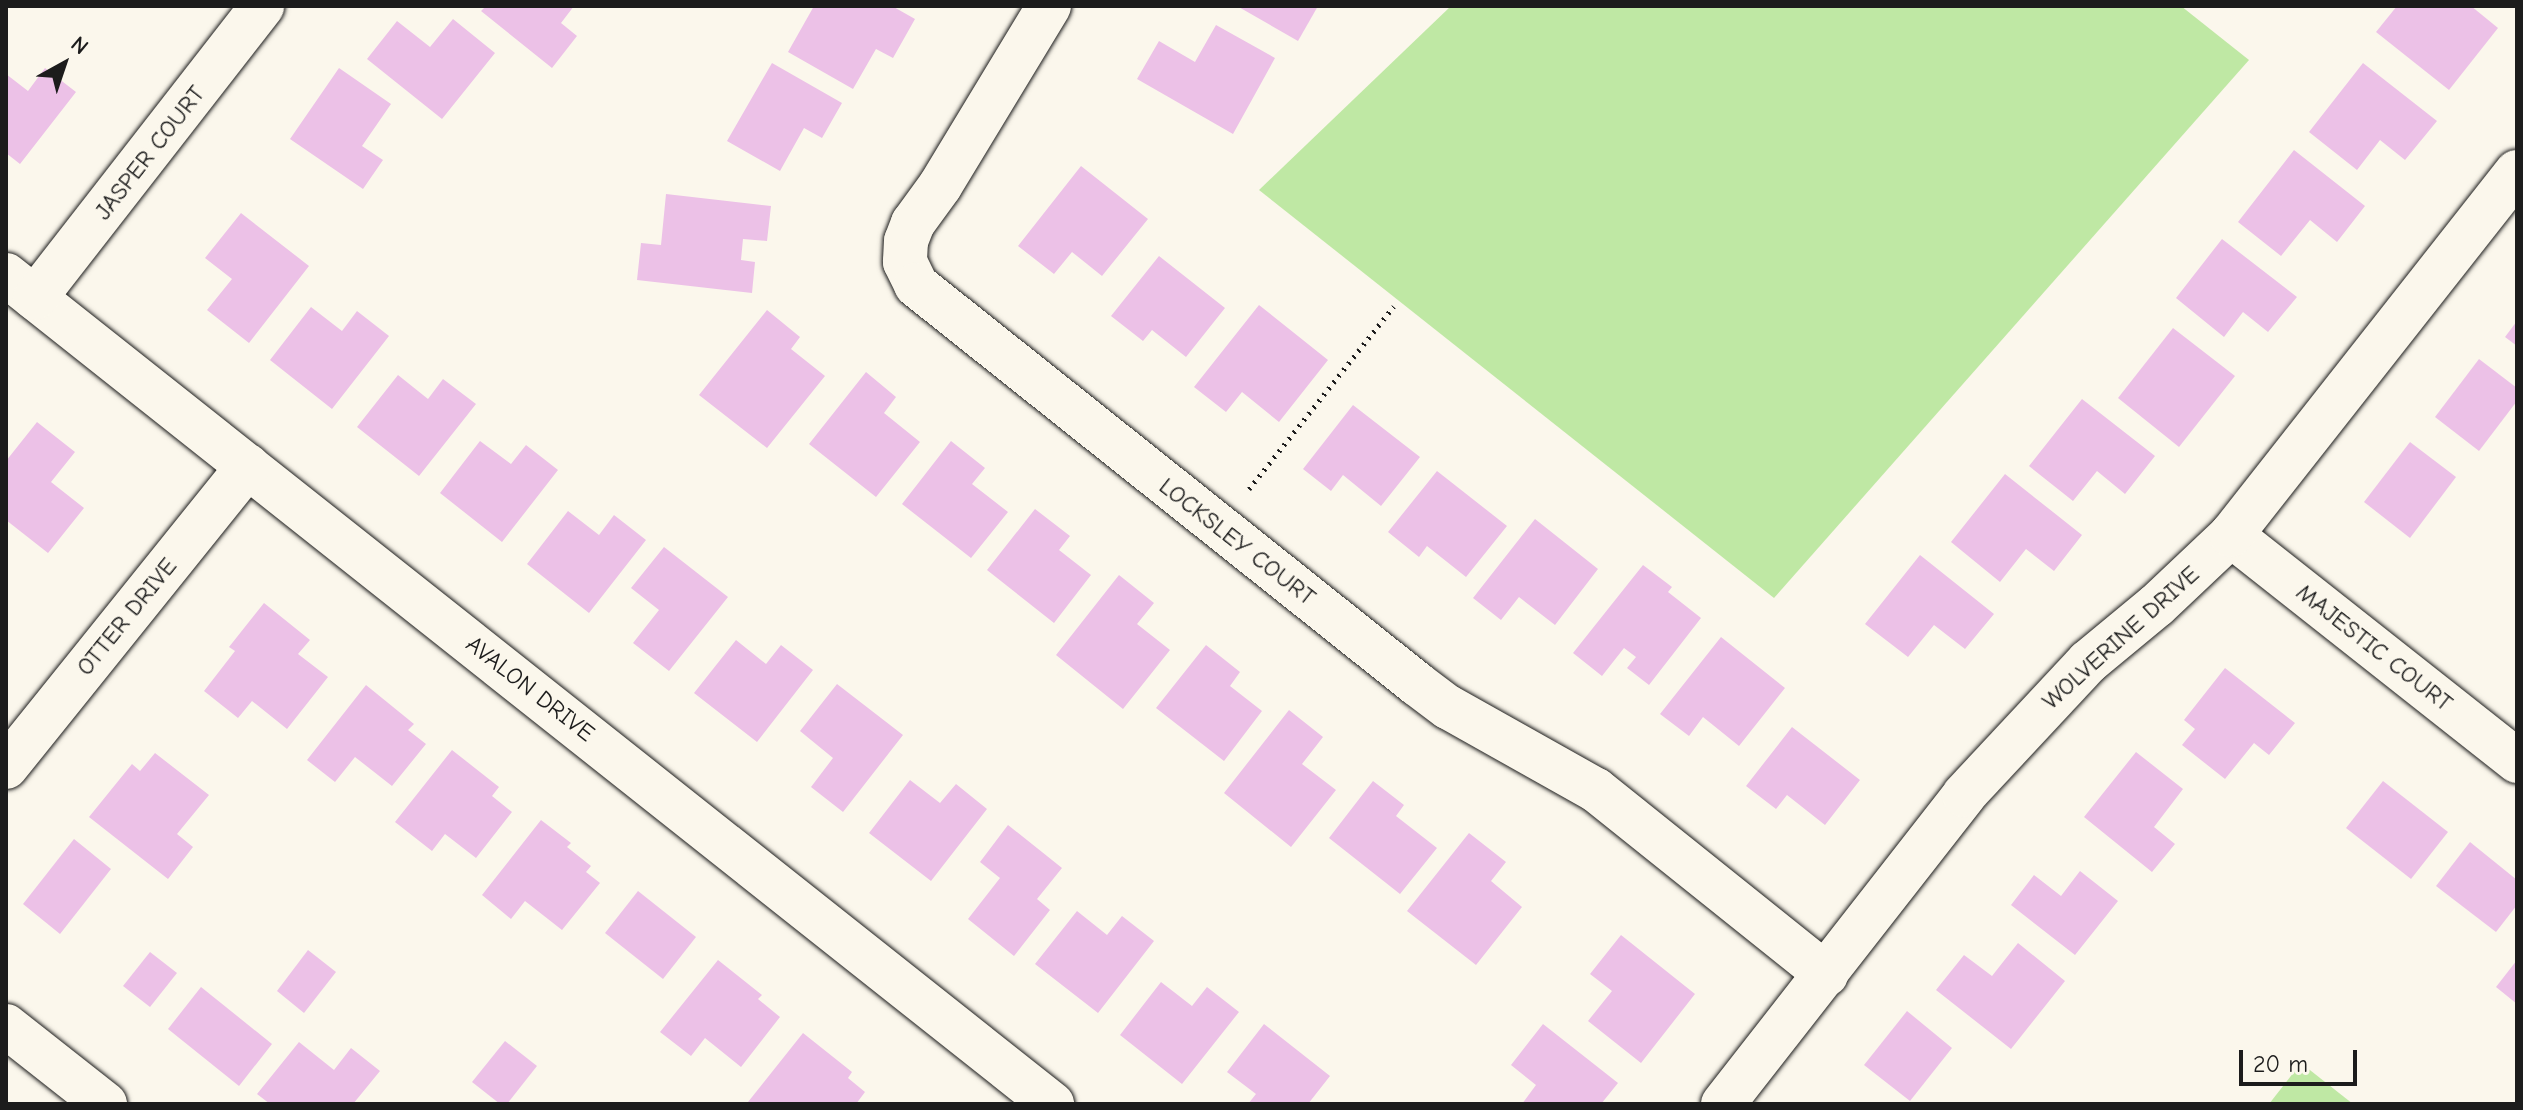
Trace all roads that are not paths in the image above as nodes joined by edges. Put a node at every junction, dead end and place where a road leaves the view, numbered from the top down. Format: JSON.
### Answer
{"nodes":[{"id":1,"x":262,"y":6,"type":"edge"},
{"id":2,"x":1049,"y":6,"type":"edge"},
{"id":3,"x":2517,"y":172,"type":"edge"},
{"id":4,"x":20,"y":287,"type":"edge"},
{"id":5,"x":248,"y":466,"type":"junction"},
{"id":6,"x":2231,"y":535,"type":"junction"},
{"id":7,"x":2517,"y":761,"type":"edge"},
{"id":8,"x":6,"y":767,"type":"edge"},
{"id":9,"x":1826,"y":974,"type":"junction"},
{"id":10,"x":6,"y":1026,"type":"edge"},
{"id":11,"x":105,"y":1104,"type":"edge"},
{"id":12,"x":1052,"y":1104,"type":"edge"},
{"id":13,"x":1723,"y":1104,"type":"edge"}],
"edges":[{"from":1,"to":4,"type":"street","name":"JASPER COURT"},
{"from":2,"to":9,"type":"street","name":"LOCKSLEY COURT"},
{"from":3,"to":6,"type":"street","name":"WOLVERINE DRIVE"},
{"from":4,"to":5,"type":"street","name":"AVALON DRIVE"},
{"from":5,"to":8,"type":"street","name":"OTTER DRIVE"},
{"from":5,"to":12,"type":"street","name":"AVALON DRIVE"},
{"from":6,"to":7,"type":"street","name":"MAJESTIC COURT"},
{"from":6,"to":9,"type":"street","name":"WOLVERINE DRIVE"},
{"from":9,"to":13,"type":"street","name":"WOLVERINE DRIVE"},
{"from":10,"to":11,"type":"street"}]}
